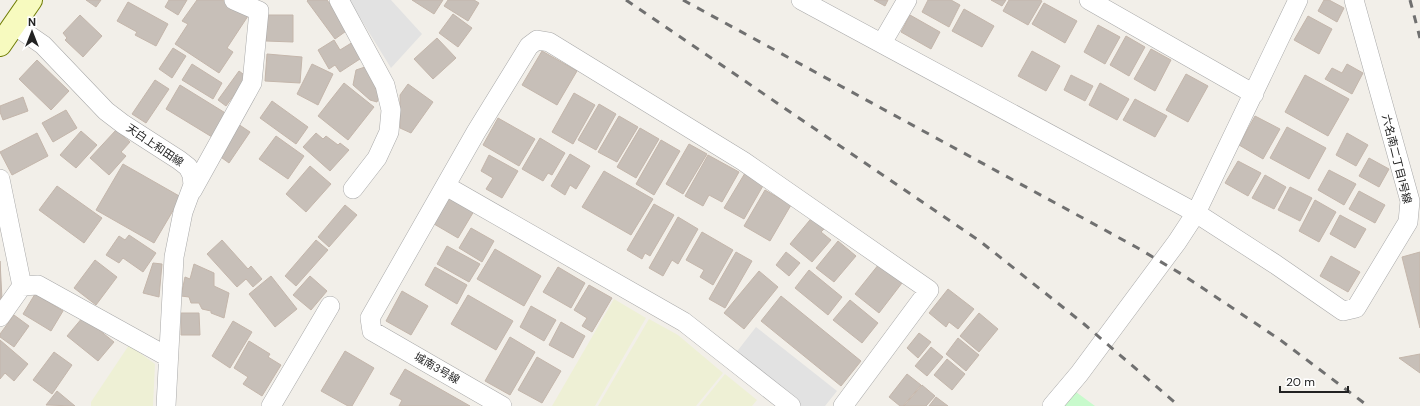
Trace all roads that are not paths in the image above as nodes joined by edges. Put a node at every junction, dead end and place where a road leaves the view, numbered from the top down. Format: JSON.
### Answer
{"nodes":[{"id":1,"x":31,"y":0,"type":"edge"},
{"id":2,"x":234,"y":0,"type":"edge"},
{"id":3,"x":339,"y":0,"type":"edge"},
{"id":4,"x":801,"y":0,"type":"edge"},
{"id":5,"x":907,"y":0,"type":"edge"},
{"id":6,"x":1090,"y":0,"type":"edge"},
{"id":7,"x":1298,"y":0,"type":"edge"},
{"id":8,"x":1354,"y":0,"type":"edge"},
{"id":9,"x":260,"y":6,"type":"edge"},
{"id":10,"x":7,"y":21,"type":"edge"},
{"id":11,"x":882,"y":43,"type":"junction"},
{"id":12,"x":0,"y":45,"type":"edge"},
{"id":13,"x":1254,"y":94,"type":"junction"},
{"id":14,"x":0,"y":179,"type":"edge"},
{"id":15,"x":446,"y":186,"type":"junction"},
{"id":16,"x":354,"y":189,"type":"dead end"},
{"id":17,"x":190,"y":196,"type":"junction"},
{"id":18,"x":1196,"y":213,"type":"junction"},
{"id":19,"x":22,"y":286,"type":"junction"},
{"id":20,"x":330,"y":306,"type":"dead end"},
{"id":21,"x":0,"y":318,"type":"edge"},
{"id":22,"x":168,"y":357,"type":"junction"},
{"id":23,"x":166,"y":406,"type":"edge"},
{"id":24,"x":271,"y":406,"type":"edge"},
{"id":25,"x":502,"y":406,"type":"edge"},
{"id":26,"x":791,"y":406,"type":"edge"},
{"id":27,"x":844,"y":406,"type":"edge"},
{"id":28,"x":1052,"y":406,"type":"edge"}],
"edges":[{"from":1,"to":10,"type":"main road"},
{"from":2,"to":9,"type":"street"},
{"from":3,"to":16,"type":"street"},
{"from":4,"to":11,"type":"street","name":"六名南二丁目1号線"},
{"from":5,"to":11,"type":"street"},
{"from":6,"to":13,"type":"street"},
{"from":7,"to":13,"type":"street"},
{"from":8,"to":18,"type":"street","name":"六名南二丁目1号線"},
{"from":9,"to":17,"type":"street"},
{"from":10,"to":12,"type":"main road"},
{"from":10,"to":17,"type":"street","name":"天白上和田線"},
{"from":11,"to":18,"type":"street","name":"六名南二丁目1号線"},
{"from":13,"to":18,"type":"street"},
{"from":14,"to":19,"type":"street"},
{"from":15,"to":25,"type":"street","name":"城南3号線"},
{"from":15,"to":26,"type":"street"},
{"from":15,"to":27,"type":"street"},
{"from":17,"to":22,"type":"street","name":"天白上和田線"},
{"from":18,"to":28,"type":"street"},
{"from":19,"to":21,"type":"street"},
{"from":19,"to":22,"type":"street"},
{"from":20,"to":24,"type":"street"},
{"from":22,"to":23,"type":"street","name":"天白上和田線"}]}
